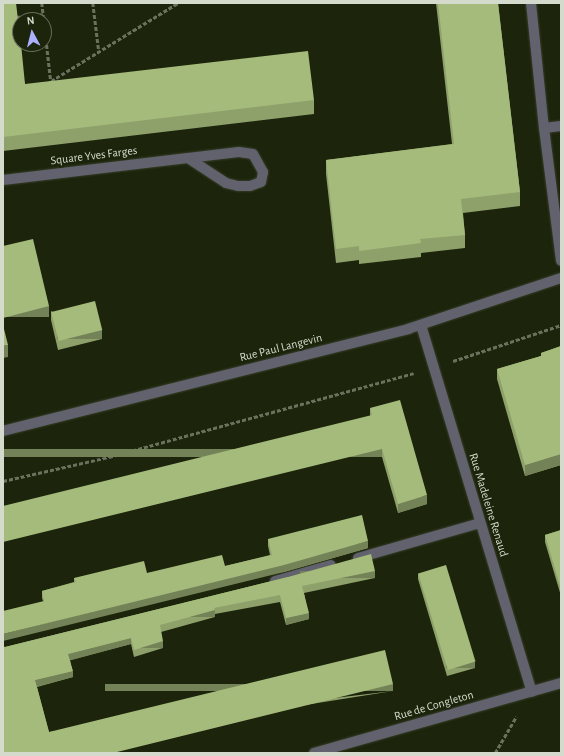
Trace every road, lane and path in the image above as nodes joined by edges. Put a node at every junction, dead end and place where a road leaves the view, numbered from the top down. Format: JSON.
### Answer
{"nodes":[{"id":1,"x":93,"y":3,"type":"edge"},
{"id":2,"x":178,"y":3,"type":"edge"},
{"id":3,"x":531,"y":3,"type":"edge"},
{"id":4,"x":48,"y":52,"type":"edge"},
{"id":5,"x":99,"y":52,"type":"junction"},
{"id":6,"x":51,"y":81,"type":"junction"},
{"id":7,"x":52,"y":88,"type":"edge"},
{"id":8,"x":561,"y":126,"type":"edge"},
{"id":9,"x":544,"y":128,"type":"junction"},
{"id":10,"x":188,"y":158,"type":"junction"},
{"id":11,"x":3,"y":180,"type":"edge"},
{"id":12,"x":561,"y":261,"type":"edge"},
{"id":13,"x":561,"y":278,"type":"edge"},
{"id":14,"x":421,"y":325,"type":"junction"},
{"id":15,"x":561,"y":325,"type":"edge"},
{"id":16,"x":434,"y":368,"type":"junction"},
{"id":17,"x":3,"y":431,"type":"edge"},
{"id":18,"x":3,"y":481,"type":"edge"},
{"id":19,"x":480,"y":523,"type":"junction"},
{"id":20,"x":263,"y":583,"type":"edge"},
{"id":21,"x":561,"y":682,"type":"edge"},
{"id":22,"x":532,"y":692,"type":"junction"},
{"id":23,"x":314,"y":753,"type":"edge"},
{"id":24,"x":495,"y":753,"type":"edge"}],
"edges":[{"from":1,"to":5,"type":"path"},
{"from":2,"to":5,"type":"path"},
{"from":3,"to":9,"type":"street"},
{"from":4,"to":6,"type":"path"},
{"from":5,"to":6,"type":"path"},
{"from":6,"to":7,"type":"path"},
{"from":8,"to":9,"type":"street"},
{"from":9,"to":12,"type":"street"},
{"from":10,"to":10,"type":"street","name":"Square Yves Farges"},
{"from":10,"to":11,"type":"street","name":"Square Yves Farges"},
{"from":13,"to":14,"type":"street","name":"Rue Paul Langevin"},
{"from":14,"to":16,"type":"street","name":"Rue Madeleine Renaud"},
{"from":14,"to":17,"type":"street","name":"Rue Paul Langevin"},
{"from":15,"to":16,"type":"path"},
{"from":16,"to":18,"type":"path"},
{"from":16,"to":19,"type":"street","name":"Rue Madeleine Renaud"},
{"from":19,"to":20,"type":"street"},
{"from":19,"to":22,"type":"street","name":"Rue Madeleine Renaud"},
{"from":21,"to":22,"type":"street","name":"Rue de Congleton"},
{"from":22,"to":23,"type":"street","name":"Rue de Congleton"},
{"from":22,"to":24,"type":"path"}]}
